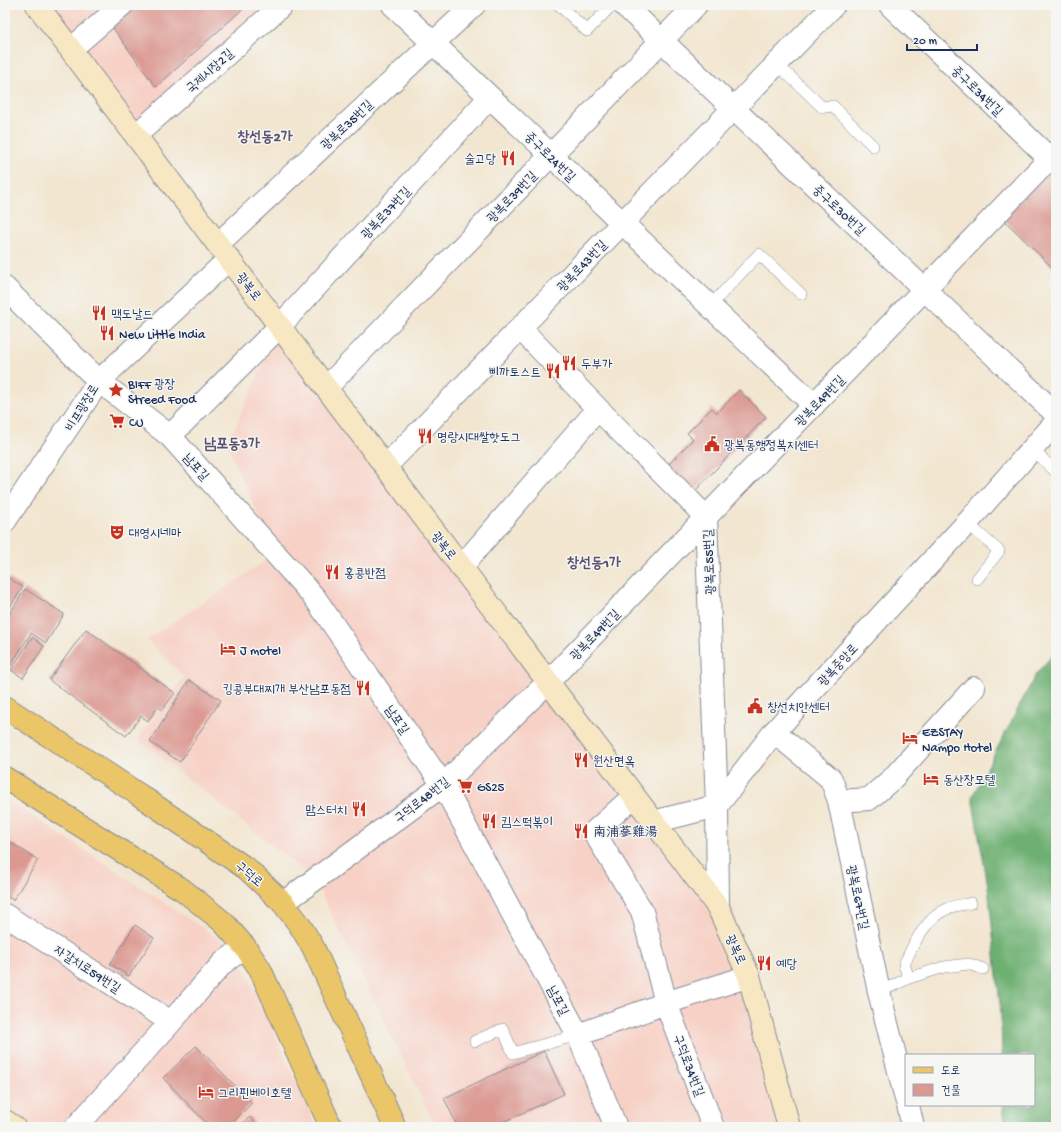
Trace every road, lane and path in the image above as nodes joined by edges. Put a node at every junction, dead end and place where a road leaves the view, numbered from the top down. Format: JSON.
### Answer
{"nodes":[{"id":1,"x":37,"y":5,"type":"edge"},
{"id":2,"x":122,"y":5,"type":"edge"},
{"id":3,"x":282,"y":5,"type":"edge"},
{"id":4,"x":393,"y":5,"type":"edge"},
{"id":5,"x":474,"y":5,"type":"edge"},
{"id":6,"x":559,"y":5,"type":"edge"},
{"id":7,"x":612,"y":5,"type":"edge"},
{"id":8,"x":624,"y":5,"type":"edge"},
{"id":9,"x":696,"y":5,"type":"edge"},
{"id":10,"x":834,"y":5,"type":"edge"},
{"id":11,"x":890,"y":5,"type":"edge"},
{"id":12,"x":662,"y":41,"type":"junction"},
{"id":13,"x":433,"y":43,"type":"junction"},
{"id":14,"x":71,"y":49,"type":"junction"},
{"id":15,"x":777,"y":64,"type":"junction"},
{"id":16,"x":490,"y":97,"type":"junction"},
{"id":17,"x":733,"y":108,"type":"junction"},
{"id":18,"x":136,"y":135,"type":"junction"},
{"id":19,"x":873,"y":146,"type":"dead end"},
{"id":20,"x":551,"y":155,"type":"junction"},
{"id":21,"x":1053,"y":156,"type":"edge"},
{"id":22,"x":622,"y":223,"type":"junction"},
{"id":23,"x":224,"y":251,"type":"junction"},
{"id":24,"x":5,"y":288,"type":"edge"},
{"id":25,"x":924,"y":289,"type":"junction"},
{"id":26,"x":801,"y":294,"type":"dead end"},
{"id":27,"x":710,"y":306,"type":"junction"},
{"id":28,"x":280,"y":326,"type":"junction"},
{"id":29,"x":520,"y":328,"type":"junction"},
{"id":30,"x":99,"y":382,"type":"junction"},
{"id":31,"x":326,"y":388,"type":"junction"},
{"id":32,"x":814,"y":405,"type":"junction"},
{"id":33,"x":598,"y":409,"type":"junction"},
{"id":34,"x":1056,"y":414,"type":"edge"},
{"id":35,"x":1056,"y":422,"type":"edge"},
{"id":36,"x":170,"y":436,"type":"junction"},
{"id":37,"x":1032,"y":450,"type":"junction"},
{"id":38,"x":386,"y":466,"type":"junction"},
{"id":39,"x":1056,"y":472,"type":"edge"},
{"id":40,"x":11,"y":499,"type":"edge"},
{"id":41,"x":706,"y":517,"type":"junction"},
{"id":42,"x":5,"y":521,"type":"edge"},
{"id":43,"x":967,"y":523,"type":"junction"},
{"id":44,"x":461,"y":567,"type":"junction"},
{"id":45,"x":977,"y":579,"type":"dead end"},
{"id":46,"x":548,"y":682,"type":"junction"},
{"id":47,"x":974,"y":688,"type":"dead end"},
{"id":48,"x":5,"y":707,"type":"edge"},
{"id":49,"x":774,"y":732,"type":"junction"},
{"id":50,"x":5,"y":778,"type":"edge"},
{"id":51,"x":443,"y":784,"type":"junction"},
{"id":52,"x":634,"y":796,"type":"junction"},
{"id":53,"x":839,"y":801,"type":"junction"},
{"id":54,"x":717,"y":806,"type":"junction"},
{"id":55,"x":653,"y":822,"type":"junction"},
{"id":56,"x":283,"y":903,"type":"junction"},
{"id":57,"x":971,"y":903,"type":"dead end"},
{"id":58,"x":718,"y":907,"type":"junction"},
{"id":59,"x":5,"y":915,"type":"edge"},
{"id":60,"x":245,"y":947,"type":"junction"},
{"id":61,"x":983,"y":969,"type":"dead end"},
{"id":62,"x":749,"y":976,"type":"junction"},
{"id":63,"x":909,"y":978,"type":"junction"},
{"id":64,"x":879,"y":992,"type":"junction"},
{"id":65,"x":666,"y":1003,"type":"junction"},
{"id":66,"x":172,"y":1022,"type":"junction"},
{"id":67,"x":578,"y":1035,"type":"junction"},
{"id":68,"x":475,"y":1041,"type":"dead end"},
{"id":69,"x":905,"y":1095,"type":"edge"},
{"id":70,"x":908,"y":1106,"type":"edge"},
{"id":71,"x":5,"y":1121,"type":"edge"},
{"id":72,"x":14,"y":1127,"type":"edge"},
{"id":73,"x":76,"y":1127,"type":"edge"},
{"id":74,"x":331,"y":1127,"type":"edge"},
{"id":75,"x":395,"y":1127,"type":"edge"},
{"id":76,"x":616,"y":1127,"type":"edge"},
{"id":77,"x":713,"y":1127,"type":"edge"},
{"id":78,"x":789,"y":1127,"type":"edge"},
{"id":79,"x":913,"y":1127,"type":"edge"}],
"edges":[{"from":1,"to":14,"type":"main road","name":"광복로"},
{"from":2,"to":14,"type":"street"},
{"from":3,"to":18,"type":"street","name":"국제시장2길"},
{"from":4,"to":13,"type":"street","name":"중구로24번길"},
{"from":5,"to":13,"type":"street","name":"광복로35번길"},
{"from":6,"to":7,"type":"lane"},
{"from":8,"to":12,"type":"street","name":"중구로30번길"},
{"from":9,"to":12,"type":"street","name":"광복로39번길"},
{"from":10,"to":15,"type":"street","name":"광복로43번길"},
{"from":11,"to":21,"type":"street","name":"중구로34번길"},
{"from":12,"to":17,"type":"street","name":"중구로30번길"},
{"from":12,"to":20,"type":"street","name":"광복로39번길"},
{"from":13,"to":16,"type":"street","name":"중구로24번길"},
{"from":13,"to":23,"type":"street","name":"광복로35번길"},
{"from":14,"to":18,"type":"main road","name":"광복로"},
{"from":15,"to":17,"type":"street","name":"광복로43번길"},
{"from":15,"to":19,"type":"lane"},
{"from":16,"to":20,"type":"street","name":"중구로24번길"},
{"from":16,"to":28,"type":"street","name":"광복로37번길"},
{"from":17,"to":22,"type":"street","name":"광복로43번길"},
{"from":17,"to":25,"type":"street","name":"중구로30번길"},
{"from":18,"to":23,"type":"main road","name":"광복로"},
{"from":20,"to":22,"type":"street","name":"중구로24번길"},
{"from":20,"to":31,"type":"street","name":"광복로39번길"},
{"from":21,"to":25,"type":"street","name":"광복로49번길"},
{"from":22,"to":27,"type":"street","name":"중구로24번길"},
{"from":22,"to":29,"type":"street","name":"광복로43번길"},
{"from":23,"to":28,"type":"main road","name":"광복로"},
{"from":23,"to":30,"type":"street"},
{"from":24,"to":30,"type":"street","name":"비프광장로"},
{"from":25,"to":32,"type":"street","name":"광복로49번길"},
{"from":25,"to":34,"type":"street","name":"중구로30번길"},
{"from":26,"to":27,"type":"lane"},
{"from":27,"to":32,"type":"street","name":"중구로24번길"},
{"from":28,"to":31,"type":"main road","name":"광복로"},
{"from":28,"to":36,"type":"street"},
{"from":29,"to":33,"type":"street","name":"광복로55번길"},
{"from":29,"to":38,"type":"street","name":"광복로43번길"},
{"from":30,"to":36,"type":"street","name":"남포길"},
{"from":30,"to":40,"type":"street","name":"비프광장로"},
{"from":31,"to":38,"type":"main road","name":"광복로"},
{"from":32,"to":41,"type":"street","name":"광복로49번길"},
{"from":33,"to":41,"type":"street","name":"광복로55번길"},
{"from":33,"to":44,"type":"street","name":"광복로"},
{"from":35,"to":37,"type":"street","name":"광복중앙로"},
{"from":36,"to":51,"type":"street","name":"남포길"},
{"from":37,"to":39,"type":"lane"},
{"from":37,"to":43,"type":"street","name":"광복중앙로"},
{"from":38,"to":44,"type":"main road","name":"광복로"},
{"from":40,"to":42,"type":"street","name":"비프광장로"},
{"from":41,"to":46,"type":"street","name":"광복로49번길"},
{"from":41,"to":54,"type":"street","name":"광복로55번길"},
{"from":43,"to":45,"type":"lane"},
{"from":43,"to":49,"type":"street","name":"광복중앙로"},
{"from":44,"to":46,"type":"main road","name":"광복로"},
{"from":46,"to":51,"type":"street","name":"구덕로48번길"},
{"from":46,"to":52,"type":"main road","name":"광복로"},
{"from":47,"to":53,"type":"street"},
{"from":48,"to":56,"type":"main road","name":"구덕로"},
{"from":49,"to":53,"type":"street","name":"광복로67번길"},
{"from":49,"to":54,"type":"street","name":"광복중앙로"},
{"from":50,"to":60,"type":"main road"},
{"from":51,"to":56,"type":"street","name":"구덕로48번길"},
{"from":51,"to":67,"type":"street","name":"남포길"},
{"from":52,"to":55,"type":"main road","name":"광복로"},
{"from":52,"to":65,"type":"street"},
{"from":53,"to":64,"type":"street","name":"광복로67번길"},
{"from":54,"to":55,"type":"street"},
{"from":54,"to":58,"type":"street"},
{"from":55,"to":58,"type":"main road","name":"광복로"},
{"from":56,"to":75,"type":"main road","name":"구덕로"},
{"from":57,"to":63,"type":"lane"},
{"from":58,"to":62,"type":"main road","name":"광복로"},
{"from":59,"to":66,"type":"street","name":"자갈치로59번길"},
{"from":60,"to":66,"type":"street"},
{"from":60,"to":74,"type":"main road"},
{"from":61,"to":63,"type":"lane"},
{"from":62,"to":65,"type":"street"},
{"from":62,"to":78,"type":"main road","name":"광복로"},
{"from":63,"to":64,"type":"lane"},
{"from":64,"to":69,"type":"street","name":"광복로67번길"},
{"from":65,"to":67,"type":"street"},
{"from":65,"to":77,"type":"street","name":"구덕로34번길"},
{"from":66,"to":73,"type":"street"},
{"from":67,"to":68,"type":"lane"},
{"from":67,"to":76,"type":"street","name":"남포길"},
{"from":70,"to":79,"type":"street"},
{"from":71,"to":72,"type":"main road"}]}
